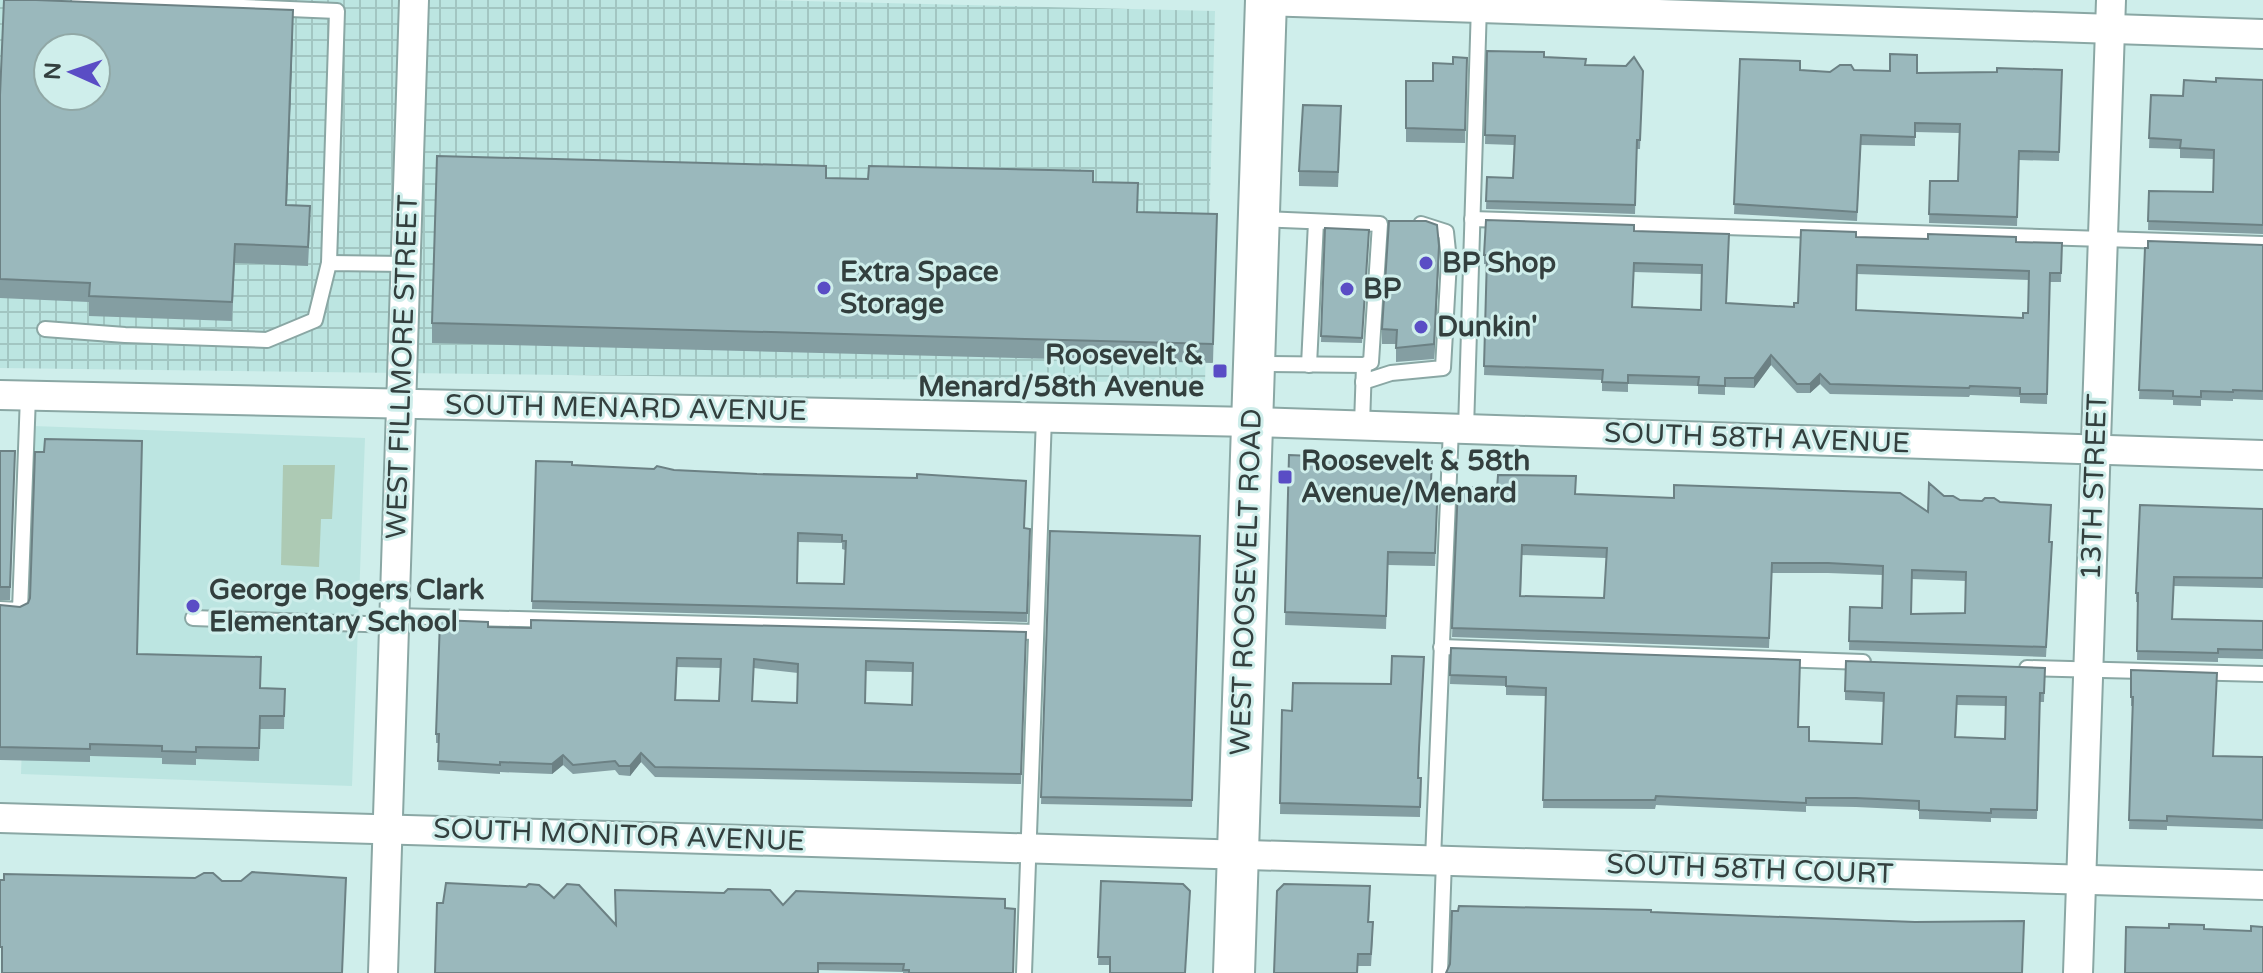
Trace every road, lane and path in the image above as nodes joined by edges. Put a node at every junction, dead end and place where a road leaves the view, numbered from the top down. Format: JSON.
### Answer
{"nodes":[{"id":1,"x":79,"y":0,"type":"edge"},
{"id":2,"x":414,"y":0,"type":"edge"},
{"id":3,"x":1266,"y":0,"type":"edge"},
{"id":4,"x":2111,"y":0,"type":"edge"},
{"id":5,"x":1479,"y":4,"type":"edge"},
{"id":6,"x":2110,"y":29,"type":"junction"},
{"id":7,"x":2263,"y":34,"type":"edge"},
{"id":8,"x":1259,"y":219,"type":"junction"},
{"id":9,"x":1472,"y":219,"type":"junction"},
{"id":10,"x":1316,"y":222,"type":"junction"},
{"id":11,"x":1395,"y":224,"type":"junction"},
{"id":12,"x":2103,"y":239,"type":"junction"},
{"id":13,"x":2263,"y":244,"type":"edge"},
{"id":14,"x":329,"y":263,"type":"junction"},
{"id":15,"x":405,"y":264,"type":"junction"},
{"id":16,"x":45,"y":329,"type":"dead end"},
{"id":17,"x":1254,"y":364,"type":"junction"},
{"id":18,"x":1309,"y":365,"type":"junction"},
{"id":19,"x":1364,"y":365,"type":"junction"},
{"id":20,"x":1363,"y":382,"type":"junction"},
{"id":21,"x":14,"y":395,"type":"edge"},
{"id":22,"x":401,"y":404,"type":"junction"},
{"id":23,"x":1044,"y":417,"type":"junction"},
{"id":24,"x":1252,"y":422,"type":"junction"},
{"id":25,"x":1362,"y":425,"type":"junction"},
{"id":26,"x":1458,"y":428,"type":"junction"},
{"id":27,"x":2096,"y":449,"type":"junction"},
{"id":28,"x":2263,"y":455,"type":"edge"},
{"id":29,"x":0,"y":609,"type":"edge"},
{"id":30,"x":193,"y":618,"type":"dead end"},
{"id":31,"x":394,"y":620,"type":"junction"},
{"id":32,"x":1036,"y":632,"type":"junction"},
{"id":33,"x":1441,"y":647,"type":"junction"},
{"id":34,"x":1880,"y":663,"type":"edge"},
{"id":35,"x":2005,"y":667,"type":"edge"},
{"id":36,"x":2088,"y":670,"type":"junction"},
{"id":37,"x":2263,"y":674,"type":"edge"},
{"id":38,"x":0,"y":818,"type":"edge"},
{"id":39,"x":387,"y":829,"type":"junction"},
{"id":40,"x":1028,"y":847,"type":"junction"},
{"id":41,"x":1238,"y":853,"type":"junction"},
{"id":42,"x":1438,"y":859,"type":"junction"},
{"id":43,"x":2081,"y":880,"type":"junction"},
{"id":44,"x":2263,"y":885,"type":"edge"},
{"id":45,"x":383,"y":973,"type":"edge"},
{"id":46,"x":1024,"y":973,"type":"edge"},
{"id":47,"x":1234,"y":973,"type":"edge"},
{"id":48,"x":1440,"y":973,"type":"edge"},
{"id":49,"x":2078,"y":973,"type":"edge"}],
"edges":[{"from":1,"to":14,"type":"lane"},
{"from":2,"to":15,"type":"street","name":"WEST FILLMORE STREET"},
{"from":3,"to":5,"type":"street"},
{"from":3,"to":8,"type":"main road","name":"WEST ROOSEVELT ROAD"},
{"from":4,"to":6,"type":"street","name":"13TH STREET"},
{"from":5,"to":6,"type":"street"},
{"from":5,"to":9,"type":"lane"},
{"from":6,"to":7,"type":"street"},
{"from":6,"to":12,"type":"street","name":"13TH STREET"},
{"from":8,"to":10,"type":"lane"},
{"from":8,"to":17,"type":"main road","name":"WEST ROOSEVELT ROAD"},
{"from":9,"to":12,"type":"lane"},
{"from":9,"to":26,"type":"lane"},
{"from":10,"to":11,"type":"lane"},
{"from":10,"to":18,"type":"lane"},
{"from":11,"to":19,"type":"lane"},
{"from":11,"to":20,"type":"lane"},
{"from":12,"to":13,"type":"lane"},
{"from":12,"to":27,"type":"street","name":"13TH STREET"},
{"from":14,"to":15,"type":"lane"},
{"from":14,"to":16,"type":"lane"},
{"from":15,"to":22,"type":"street","name":"WEST FILLMORE STREET"},
{"from":17,"to":18,"type":"lane"},
{"from":17,"to":24,"type":"main road","name":"WEST ROOSEVELT ROAD"},
{"from":18,"to":19,"type":"lane"},
{"from":19,"to":20,"type":"lane"},
{"from":20,"to":25,"type":"lane"},
{"from":21,"to":22,"type":"street","name":"SOUTH MENARD AVENUE"},
{"from":21,"to":29,"type":"lane"},
{"from":22,"to":23,"type":"street","name":"SOUTH MENARD AVENUE"},
{"from":22,"to":31,"type":"street","name":"WEST FILLMORE STREET"},
{"from":23,"to":24,"type":"street","name":"SOUTH MENARD AVENUE"},
{"from":23,"to":32,"type":"lane"},
{"from":24,"to":25,"type":"street","name":"SOUTH 58TH AVENUE"},
{"from":24,"to":41,"type":"main road","name":"WEST ROOSEVELT ROAD"},
{"from":25,"to":26,"type":"street","name":"SOUTH 58TH AVENUE"},
{"from":26,"to":27,"type":"street","name":"SOUTH 58TH AVENUE"},
{"from":26,"to":33,"type":"lane"},
{"from":27,"to":28,"type":"street","name":"SOUTH 58TH AVENUE"},
{"from":27,"to":36,"type":"street","name":"13TH STREET"},
{"from":30,"to":31,"type":"lane"},
{"from":31,"to":32,"type":"lane"},
{"from":31,"to":39,"type":"street","name":"WEST FILLMORE STREET"},
{"from":32,"to":40,"type":"lane"},
{"from":33,"to":34,"type":"lane"},
{"from":33,"to":42,"type":"lane"},
{"from":35,"to":36,"type":"lane"},
{"from":36,"to":37,"type":"lane"},
{"from":36,"to":43,"type":"street","name":"13TH STREET"},
{"from":38,"to":39,"type":"street","name":"SOUTH MONITOR AVENUE"},
{"from":39,"to":40,"type":"street","name":"SOUTH MONITOR AVENUE"},
{"from":39,"to":45,"type":"street","name":"WEST FILLMORE STREET"},
{"from":40,"to":41,"type":"street","name":"SOUTH MONITOR AVENUE"},
{"from":40,"to":46,"type":"lane"},
{"from":41,"to":42,"type":"street","name":"SOUTH 58TH COURT"},
{"from":41,"to":47,"type":"main road","name":"WEST ROOSEVELT ROAD"},
{"from":42,"to":43,"type":"street","name":"SOUTH 58TH COURT"},
{"from":42,"to":48,"type":"lane"},
{"from":43,"to":44,"type":"street","name":"SOUTH 58TH COURT"},
{"from":43,"to":49,"type":"street","name":"13TH STREET"}]}
